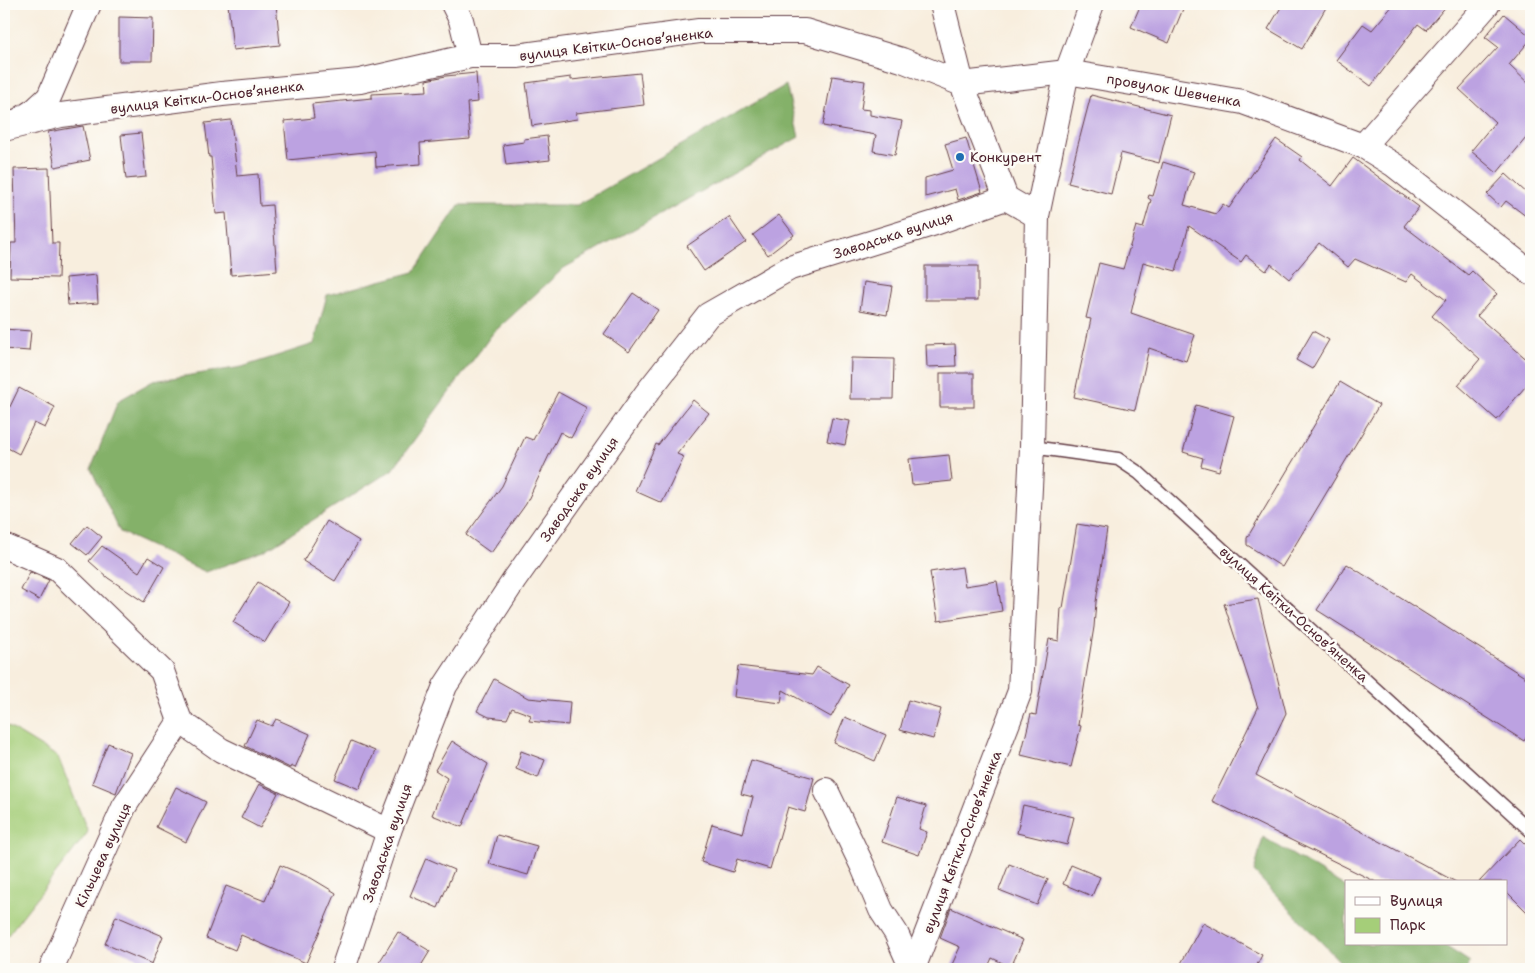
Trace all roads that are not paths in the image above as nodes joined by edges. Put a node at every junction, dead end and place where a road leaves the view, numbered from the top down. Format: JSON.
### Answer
{"nodes":[{"id":1,"x":88,"y":4,"type":"edge"},
{"id":2,"x":453,"y":4,"type":"edge"},
{"id":3,"x":942,"y":4,"type":"edge"},
{"id":4,"x":1092,"y":4,"type":"edge"},
{"id":5,"x":1488,"y":4,"type":"edge"},
{"id":6,"x":470,"y":56,"type":"junction"},
{"id":7,"x":1067,"y":72,"type":"junction"},
{"id":8,"x":962,"y":84,"type":"junction"},
{"id":9,"x":4,"y":129,"type":"edge"},
{"id":10,"x":1363,"y":146,"type":"junction"},
{"id":11,"x":1006,"y":198,"type":"junction"},
{"id":12,"x":1037,"y":216,"type":"junction"},
{"id":13,"x":1531,"y":273,"type":"edge"},
{"id":14,"x":1032,"y":447,"type":"junction"},
{"id":15,"x":4,"y":546,"type":"edge"},
{"id":16,"x":180,"y":721,"type":"junction"},
{"id":17,"x":826,"y":790,"type":"dead end"},
{"id":18,"x":389,"y":831,"type":"junction"},
{"id":19,"x":1531,"y":831,"type":"edge"},
{"id":20,"x":51,"y":969,"type":"edge"},
{"id":21,"x":344,"y":969,"type":"edge"},
{"id":22,"x":913,"y":969,"type":"edge"}],
"edges":[{"from":1,"to":9,"type":"street"},
{"from":2,"to":6,"type":"street"},
{"from":3,"to":8,"type":"street"},
{"from":4,"to":7,"type":"street","name":"вулиця Квітки-Основʼяненка"},
{"from":5,"to":10,"type":"street"},
{"from":6,"to":8,"type":"street","name":"вулиця Квітки-Основʼяненка"},
{"from":6,"to":9,"type":"street","name":"вулиця Квітки-Основʼяненка"},
{"from":7,"to":8,"type":"street","name":"провулок Шевченка"},
{"from":7,"to":10,"type":"street","name":"провулок Шевченка"},
{"from":7,"to":12,"type":"street","name":"вулиця Квітки-Основʼяненка"},
{"from":8,"to":11,"type":"street"},
{"from":10,"to":13,"type":"street","name":"провулок Шевченка"},
{"from":11,"to":12,"type":"street"},
{"from":11,"to":18,"type":"street","name":"Заводська вулиця"},
{"from":12,"to":14,"type":"street","name":"вулиця Квітки-Основʼяненка"},
{"from":14,"to":19,"type":"lane","name":"вулиця Квітки-Основʼяненка"},
{"from":14,"to":22,"type":"street","name":"вулиця Квітки-Основʼяненка"},
{"from":15,"to":16,"type":"street"},
{"from":16,"to":18,"type":"street"},
{"from":16,"to":20,"type":"street","name":"Кільцева вулиця"},
{"from":17,"to":22,"type":"street"},
{"from":18,"to":21,"type":"street","name":"Заводська вулиця"}]}
